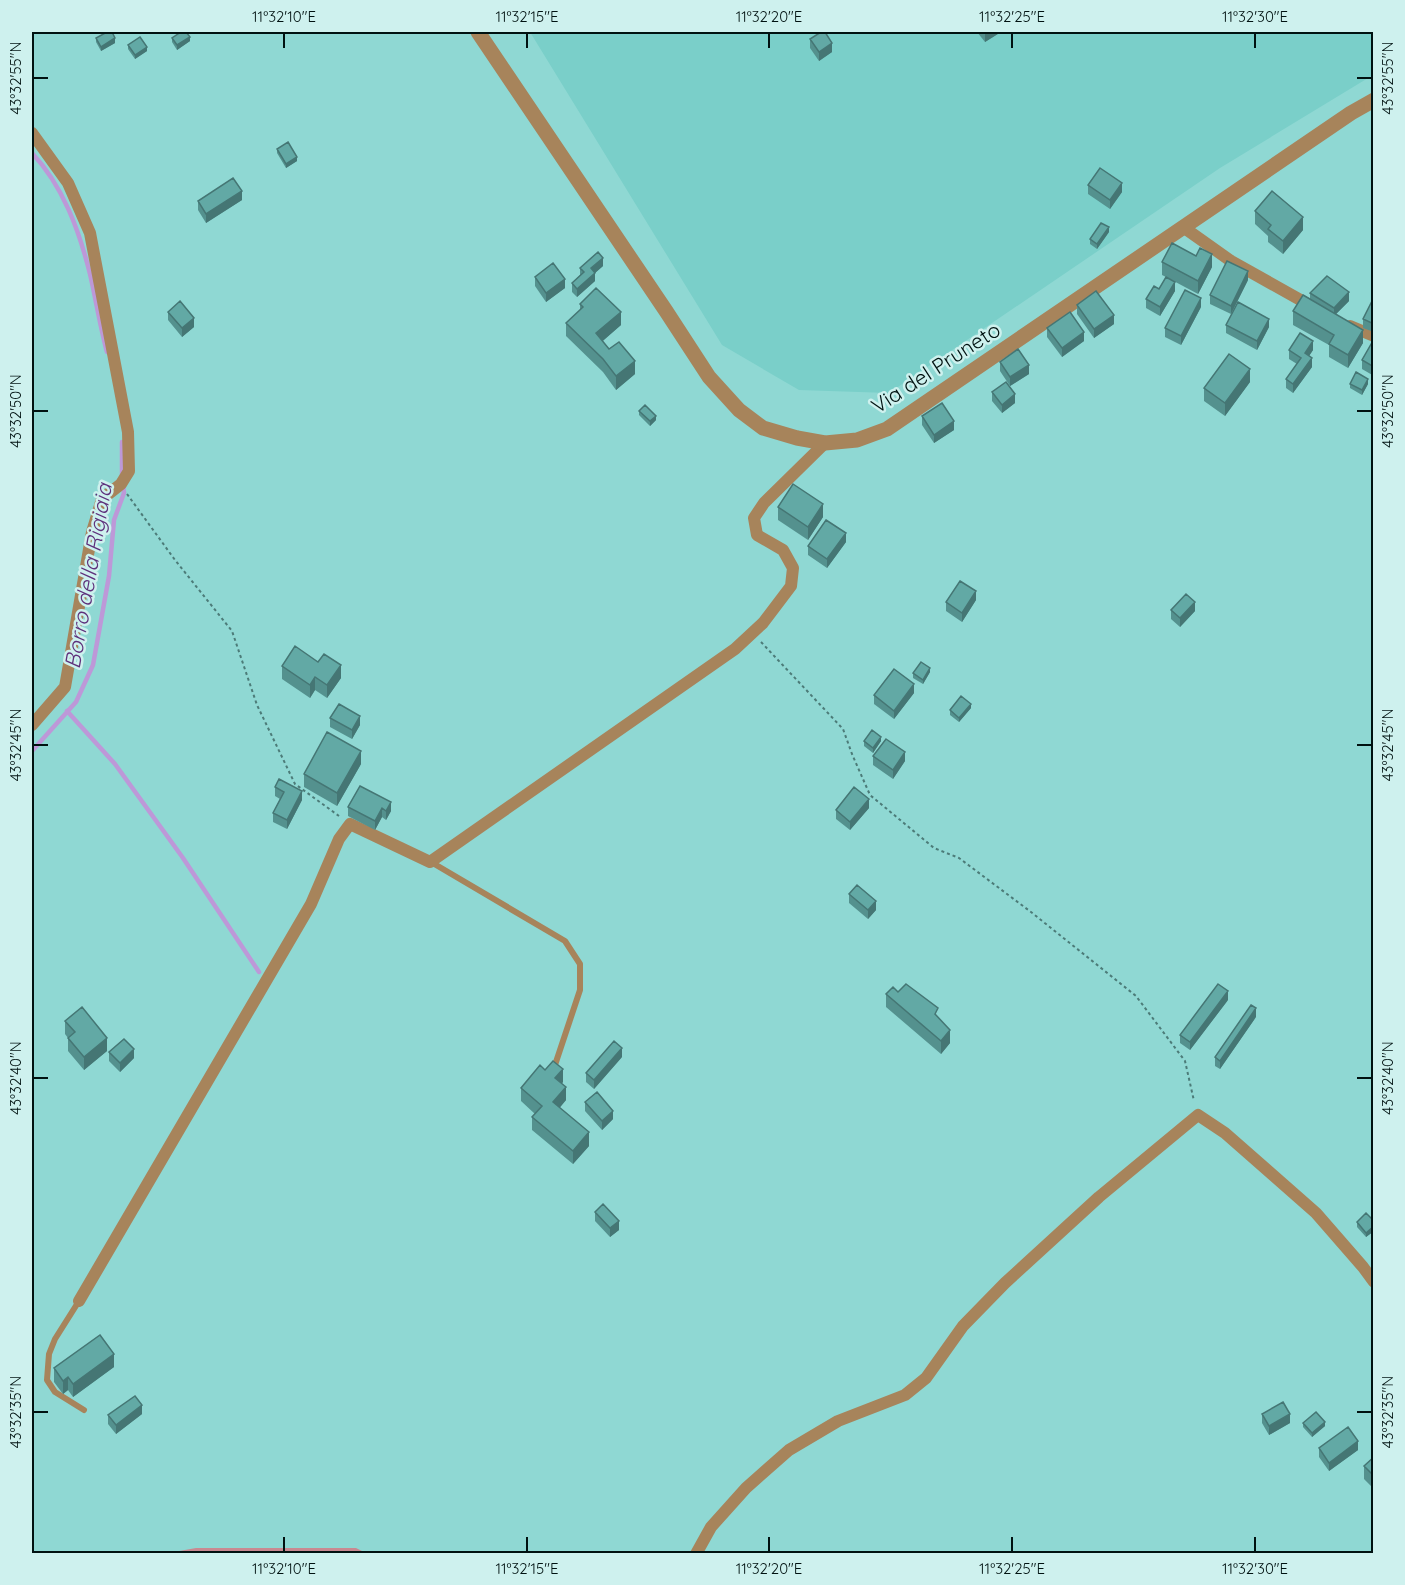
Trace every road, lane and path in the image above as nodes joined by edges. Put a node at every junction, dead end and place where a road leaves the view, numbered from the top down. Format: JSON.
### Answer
{"nodes":[{"id":1,"x":478,"y":32,"type":"edge"},
{"id":2,"x":1374,"y":100,"type":"edge"},
{"id":3,"x":32,"y":133,"type":"edge"},
{"id":4,"x":1183,"y":227,"type":"junction"},
{"id":5,"x":1374,"y":336,"type":"edge"},
{"id":6,"x":825,"y":443,"type":"junction"},
{"id":7,"x":121,"y":484,"type":"junction"},
{"id":8,"x":753,"y":633,"type":"junction"},
{"id":9,"x":32,"y":725,"type":"edge"},
{"id":10,"x":350,"y":824,"type":"junction"},
{"id":11,"x":430,"y":862,"type":"junction"},
{"id":12,"x":554,"y":1068,"type":"edge"},
{"id":13,"x":1198,"y":1115,"type":"junction"},
{"id":14,"x":1374,"y":1282,"type":"edge"},
{"id":15,"x":80,"y":1301,"type":"joint"},
{"id":16,"x":84,"y":1410,"type":"dead end"},
{"id":17,"x":696,"y":1554,"type":"edge"}],
"edges":[{"from":1,"to":6,"type":"street","name":"Via del Pruneto"},
{"from":2,"to":4,"type":"street","name":"Via del Pruneto"},
{"from":3,"to":7,"type":"street"},
{"from":4,"to":5,"type":"street"},
{"from":4,"to":6,"type":"street","name":"Via del Pruneto"},
{"from":6,"to":8,"type":"street"},
{"from":7,"to":9,"type":"street"},
{"from":7,"to":10,"type":"path"},
{"from":8,"to":11,"type":"street"},
{"from":8,"to":13,"type":"path"},
{"from":10,"to":11,"type":"street"},
{"from":10,"to":15,"type":"street"},
{"from":11,"to":12,"type":"lane"},
{"from":13,"to":14,"type":"street"},
{"from":13,"to":17,"type":"street"},
{"from":15,"to":16,"type":"lane"}]}
